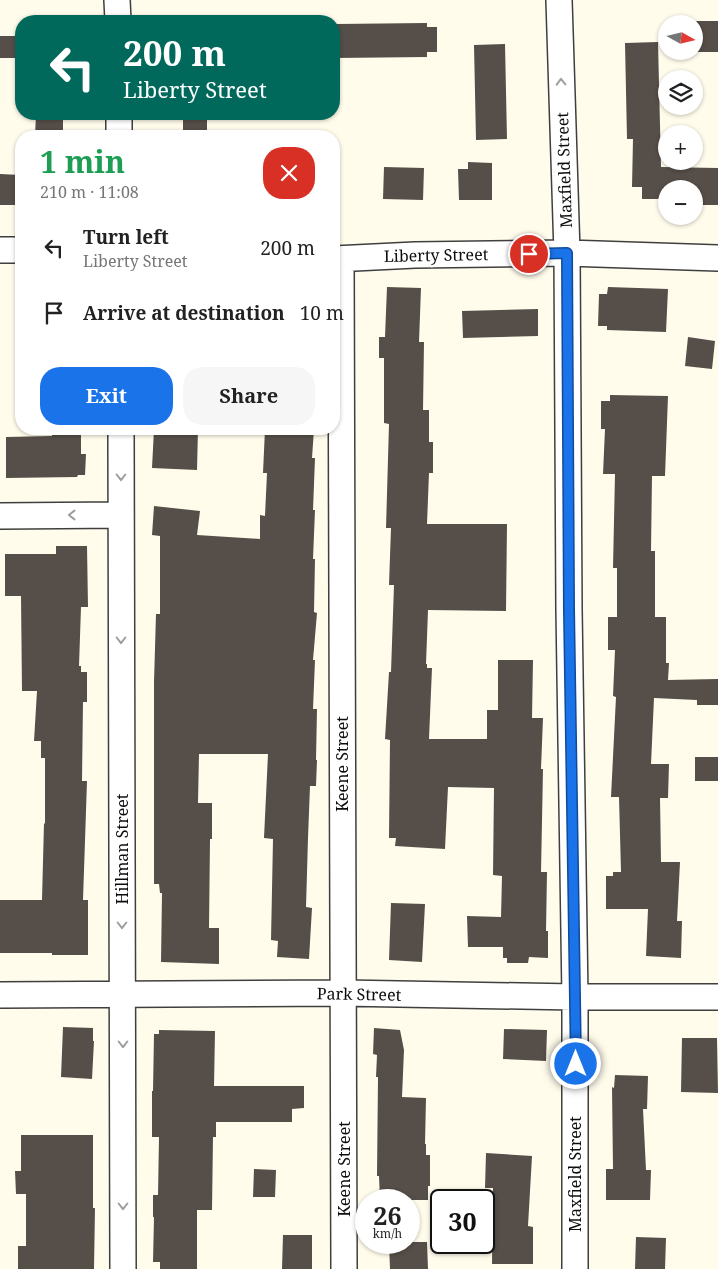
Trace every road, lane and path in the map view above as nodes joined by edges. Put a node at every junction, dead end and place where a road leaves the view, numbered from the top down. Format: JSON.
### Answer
{"nodes":[{"id":1,"x":117,"y":0,"type":"edge"},
{"id":2,"x":559,"y":0,"type":"edge"},
{"id":3,"x":118,"y":15,"type":"edge"},
{"id":4,"x":0,"y":250,"type":"edge"},
{"id":5,"x":15,"y":250,"type":"edge"},
{"id":6,"x":567,"y":253,"type":"junction"},
{"id":7,"x":718,"y":258,"type":"edge"},
{"id":8,"x":340,"y":259,"type":"edge"},
{"id":9,"x":121,"y":435,"type":"edge"},
{"id":10,"x":338,"y":435,"type":"edge"},
{"id":11,"x":121,"y":515,"type":"junction"},
{"id":12,"x":0,"y":516,"type":"edge"},
{"id":13,"x":343,"y":993,"type":"junction"},
{"id":14,"x":0,"y":995,"type":"edge"},
{"id":15,"x":122,"y":995,"type":"junction"},
{"id":16,"x":575,"y":997,"type":"junction"},
{"id":17,"x":718,"y":997,"type":"edge"},
{"id":18,"x":123,"y":1269,"type":"edge"},
{"id":19,"x":344,"y":1269,"type":"edge"},
{"id":20,"x":575,"y":1269,"type":"edge"}],
"edges":[{"from":1,"to":3,"type":"street"},
{"from":6,"to":2,"type":"street","name":"Maxfield Street","one_way":true},
{"from":4,"to":5,"type":"street"},
{"from":6,"to":7,"type":"street","name":"Liberty Street"},
{"from":6,"to":8,"type":"street","name":"Liberty Street"},
{"from":6,"to":16,"type":"street","name":"Maxfield Street"},
{"from":9,"to":11,"type":"street","name":"Hillman Street","one_way":true},
{"from":10,"to":13,"type":"street","name":"Keene Street"},
{"from":11,"to":12,"type":"street","one_way":true},
{"from":11,"to":15,"type":"street","name":"Hillman Street","one_way":true},
{"from":13,"to":15,"type":"street","name":"Park Street"},
{"from":13,"to":16,"type":"street","name":"Park Street"},
{"from":13,"to":19,"type":"street","name":"Keene Street"},
{"from":14,"to":15,"type":"street","name":"Park Street"},
{"from":15,"to":18,"type":"street","name":"Hillman Street","one_way":true},
{"from":16,"to":17,"type":"street","name":"Park Street"},
{"from":16,"to":20,"type":"street","name":"Maxfield Street"}]}
